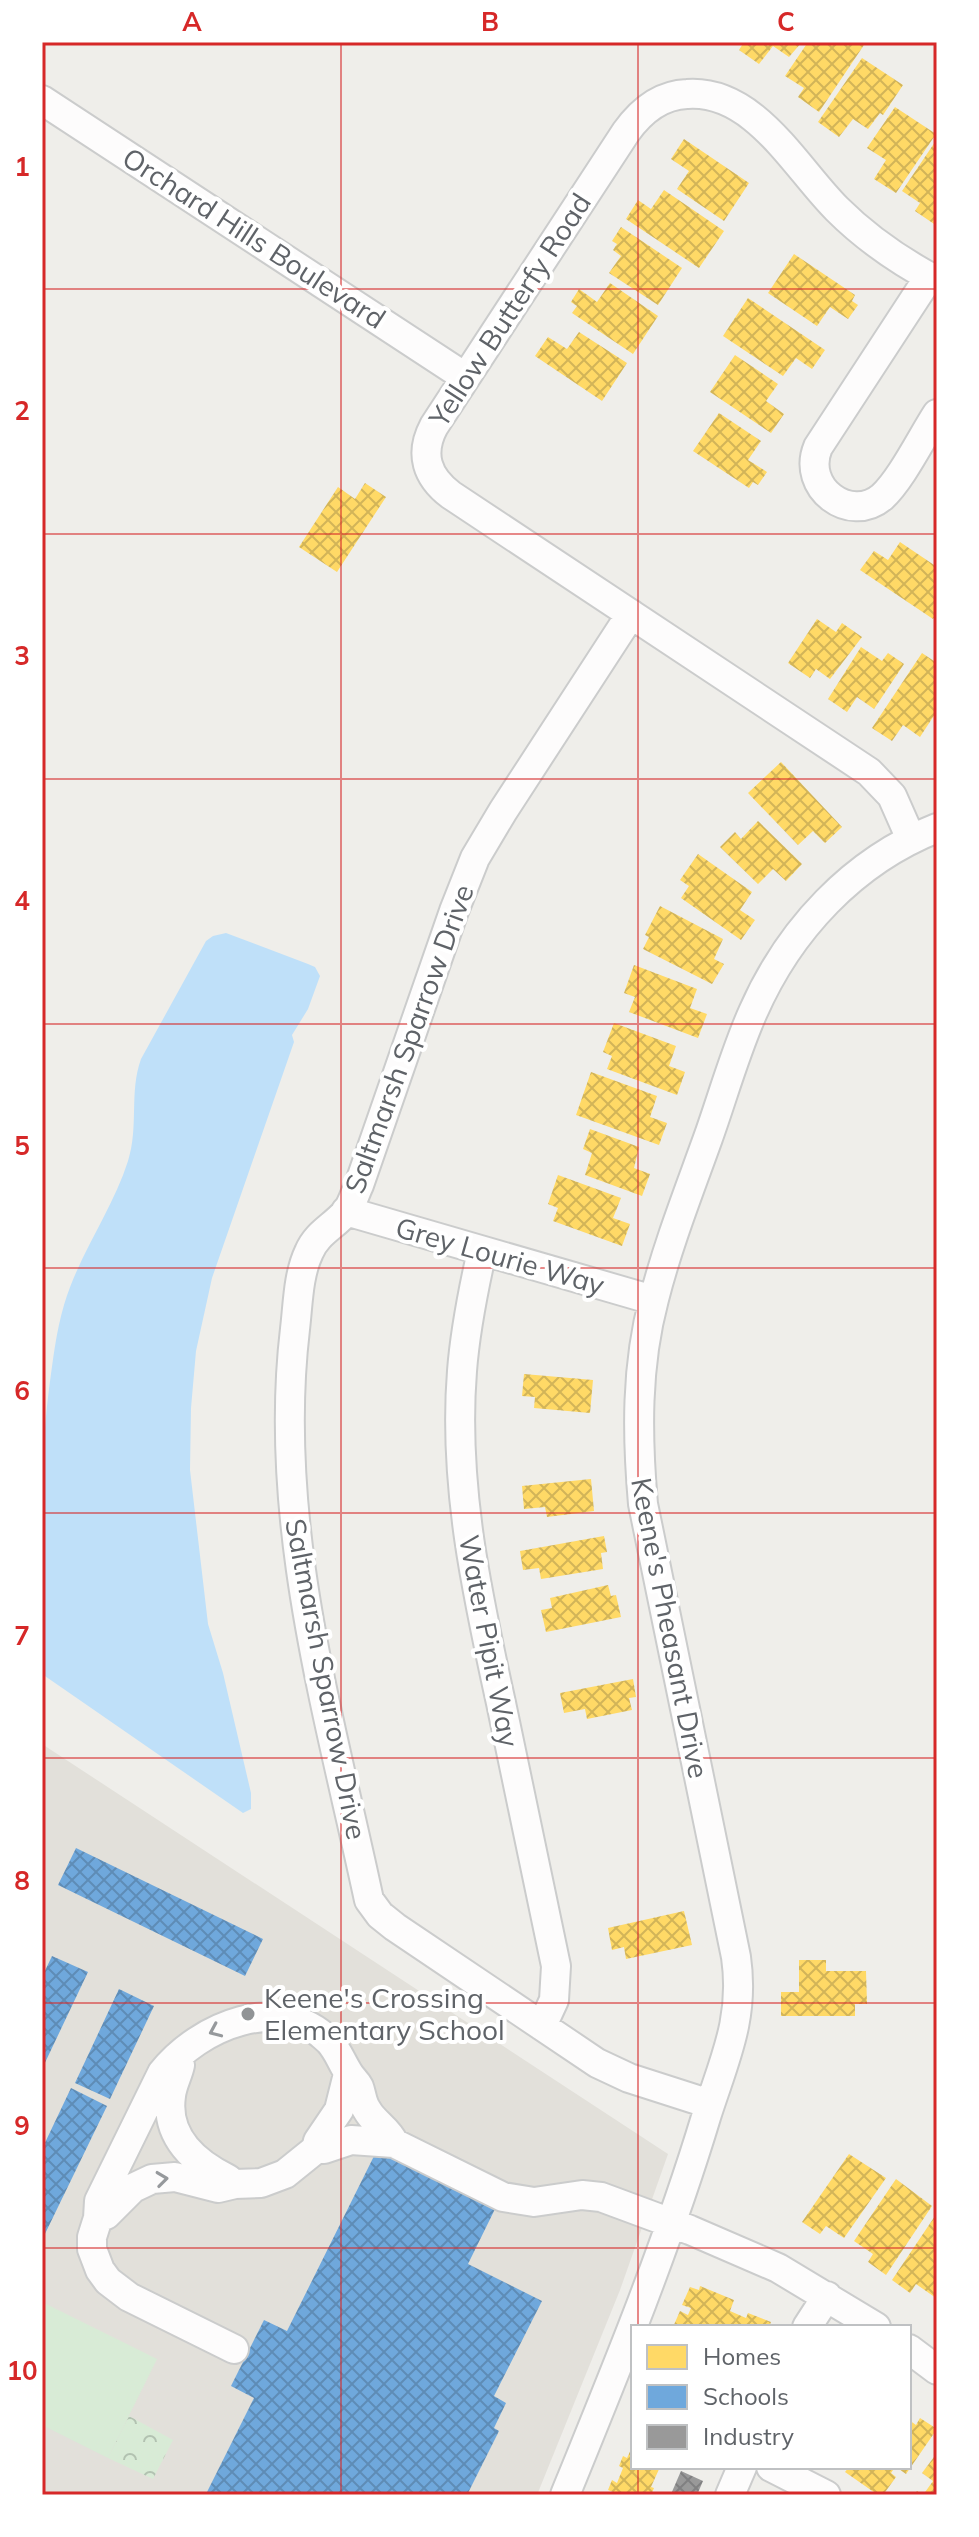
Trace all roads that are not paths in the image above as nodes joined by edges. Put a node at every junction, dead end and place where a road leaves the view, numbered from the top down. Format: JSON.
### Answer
{"nodes":[{"id":1,"x":42,"y":100,"type":"edge"},
{"id":2,"x":933,"y":279,"type":"edge"},
{"id":3,"x":465,"y":377,"type":"junction"},
{"id":4,"x":937,"y":414,"type":"edge"},
{"id":5,"x":631,"y":614,"type":"junction"},
{"id":6,"x":924,"y":833,"type":"edge"},
{"id":7,"x":346,"y":1211,"type":"junction"},
{"id":8,"x":482,"y":1251,"type":"junction"},
{"id":9,"x":653,"y":1300,"type":"junction"},
{"id":10,"x":542,"y":2026,"type":"junction"},
{"id":11,"x":180,"y":2056,"type":"junction"},
{"id":12,"x":348,"y":2074,"type":"junction"},
{"id":13,"x":710,"y":2104,"type":"junction"},
{"id":14,"x":394,"y":2143,"type":"junction"},
{"id":15,"x":316,"y":2149,"type":"junction"},
{"id":16,"x":235,"y":2184,"type":"junction"},
{"id":17,"x":98,"y":2218,"type":"junction"},
{"id":18,"x":671,"y":2223,"type":"junction"},
{"id":19,"x":827,"y":2296,"type":"junction"},
{"id":20,"x":634,"y":2325,"type":"edge"},
{"id":21,"x":808,"y":2325,"type":"edge"},
{"id":22,"x":873,"y":2325,"type":"edge"},
{"id":23,"x":631,"y":2332,"type":"edge"},
{"id":24,"x":234,"y":2349,"type":"dead end"},
{"id":25,"x":911,"y":2350,"type":"edge"},
{"id":26,"x":937,"y":2370,"type":"edge"},
{"id":27,"x":741,"y":2469,"type":"edge"},
{"id":28,"x":775,"y":2469,"type":"edge"},
{"id":29,"x":565,"y":2495,"type":"edge"},
{"id":30,"x":730,"y":2495,"type":"edge"},
{"id":31,"x":826,"y":2495,"type":"edge"}],
"edges":[{"from":1,"to":3,"type":"street","name":"Orchard Hills Boulevard"},
{"from":2,"to":3,"type":"street","name":"Yellow Butterfy Road"},
{"from":2,"to":4,"type":"street"},
{"from":3,"to":5,"type":"street","name":"Yellow Butterfy Road"},
{"from":5,"to":6,"type":"street","name":"Yellow Butterfy Road"},
{"from":5,"to":7,"type":"street","name":"Saltmarsh Sparrow Drive"},
{"from":6,"to":9,"type":"street","name":"Keene's Pheasant Drive"},
{"from":7,"to":8,"type":"street","name":"Grey Lourie Way"},
{"from":7,"to":10,"type":"street","name":"Saltmarsh Sparrow Drive"},
{"from":8,"to":9,"type":"street","name":"Grey Lourie Way"},
{"from":8,"to":10,"type":"street","name":"Water Pipit Way"},
{"from":9,"to":13,"type":"street","name":"Keene's Pheasant Drive"},
{"from":10,"to":13,"type":"street","name":"Saltmarsh Sparrow Drive"},
{"from":12,"to":11,"type":"street","one_way":true},
{"from":11,"to":16,"type":"street"},
{"from":11,"to":17,"type":"street"},
{"from":12,"to":14,"type":"street"},
{"from":12,"to":15,"type":"street"},
{"from":13,"to":18,"type":"street","name":"Keene's Pheasant Drive"},
{"from":14,"to":15,"type":"street"},
{"from":14,"to":18,"type":"street"},
{"from":15,"to":16,"type":"street"},
{"from":17,"to":16,"type":"street","one_way":true},
{"from":17,"to":24,"type":"street"},
{"from":18,"to":19,"type":"street"},
{"from":18,"to":20,"type":"street","name":"Keene's Pheasant Drive"},
{"from":19,"to":21,"type":"street"},
{"from":19,"to":22,"type":"street"},
{"from":23,"to":29,"type":"street","name":"Keene's Pheasant Drive"},
{"from":25,"to":26,"type":"street"},
{"from":27,"to":30,"type":"street"},
{"from":28,"to":31,"type":"street"}]}
